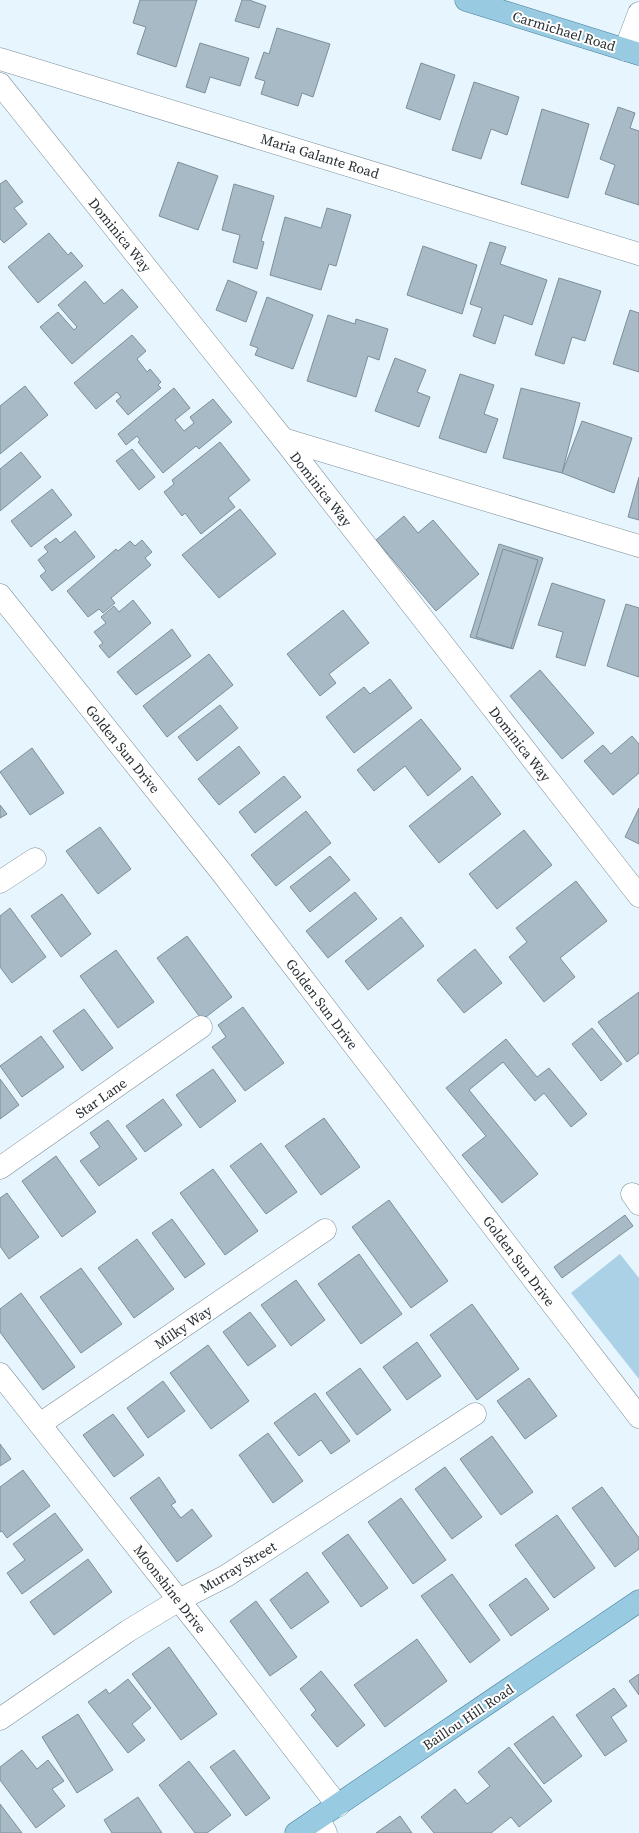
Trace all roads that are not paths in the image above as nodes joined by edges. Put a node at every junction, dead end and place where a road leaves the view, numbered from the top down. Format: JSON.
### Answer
{"nodes":[{"id":1,"x":479,"y":2,"type":"edge"},
{"id":2,"x":639,"y":13,"type":"edge"},
{"id":3,"x":632,"y":52,"type":"edge"},
{"id":4,"x":0,"y":59,"type":"edge"},
{"id":5,"x":0,"y":84,"type":"edge"},
{"id":6,"x":639,"y":254,"type":"edge"},
{"id":7,"x":283,"y":439,"type":"junction"},
{"id":8,"x":639,"y":546,"type":"edge"},
{"id":9,"x":0,"y":595,"type":"edge"},
{"id":10,"x":35,"y":859,"type":"dead end"},
{"id":11,"x":0,"y":882,"type":"edge"},
{"id":12,"x":639,"y":896,"type":"edge"},
{"id":13,"x":201,"y":1028,"type":"dead end"},
{"id":14,"x":0,"y":1168,"type":"edge"},
{"id":15,"x":326,"y":1230,"type":"dead end"},
{"id":16,"x":0,"y":1374,"type":"edge"},
{"id":17,"x":475,"y":1414,"type":"dead end"},
{"id":18,"x":639,"y":1417,"type":"edge"},
{"id":19,"x":40,"y":1424,"type":"junction"},
{"id":20,"x":179,"y":1600,"type":"junction"},
{"id":21,"x":639,"y":1600,"type":"edge"},
{"id":22,"x":0,"y":1719,"type":"edge"},
{"id":23,"x":338,"y":1806,"type":"junction"},
{"id":24,"x":322,"y":1826,"type":"edge"},
{"id":25,"x":296,"y":1833,"type":"edge"}],
"edges":[{"from":1,"to":3,"type":"main road","name":"Carmichael Road"},
{"from":2,"to":3,"type":"street"},
{"from":4,"to":6,"type":"street","name":"Maria Galante Road"},
{"from":5,"to":7,"type":"street","name":"Dominica Way"},
{"from":7,"to":8,"type":"street"},
{"from":7,"to":12,"type":"street","name":"Dominica Way"},
{"from":9,"to":18,"type":"street","name":"Golden Sun Drive"},
{"from":10,"to":11,"type":"street"},
{"from":13,"to":14,"type":"street","name":"Star Lane"},
{"from":15,"to":19,"type":"street","name":"Milky Way"},
{"from":16,"to":19,"type":"street","name":"Moonshine Drive"},
{"from":17,"to":20,"type":"street","name":"Murray Street"},
{"from":19,"to":20,"type":"street","name":"Moonshine Drive"},
{"from":20,"to":22,"type":"street","name":"Murray Street"},
{"from":20,"to":23,"type":"street","name":"Moonshine Drive"},
{"from":21,"to":23,"type":"main road","name":"Baillou Hill Road"},
{"from":23,"to":24,"type":"main road","name":"Baillou Hill Road"},
{"from":24,"to":25,"type":"main road","name":"Baillou Hill Road"}]}
